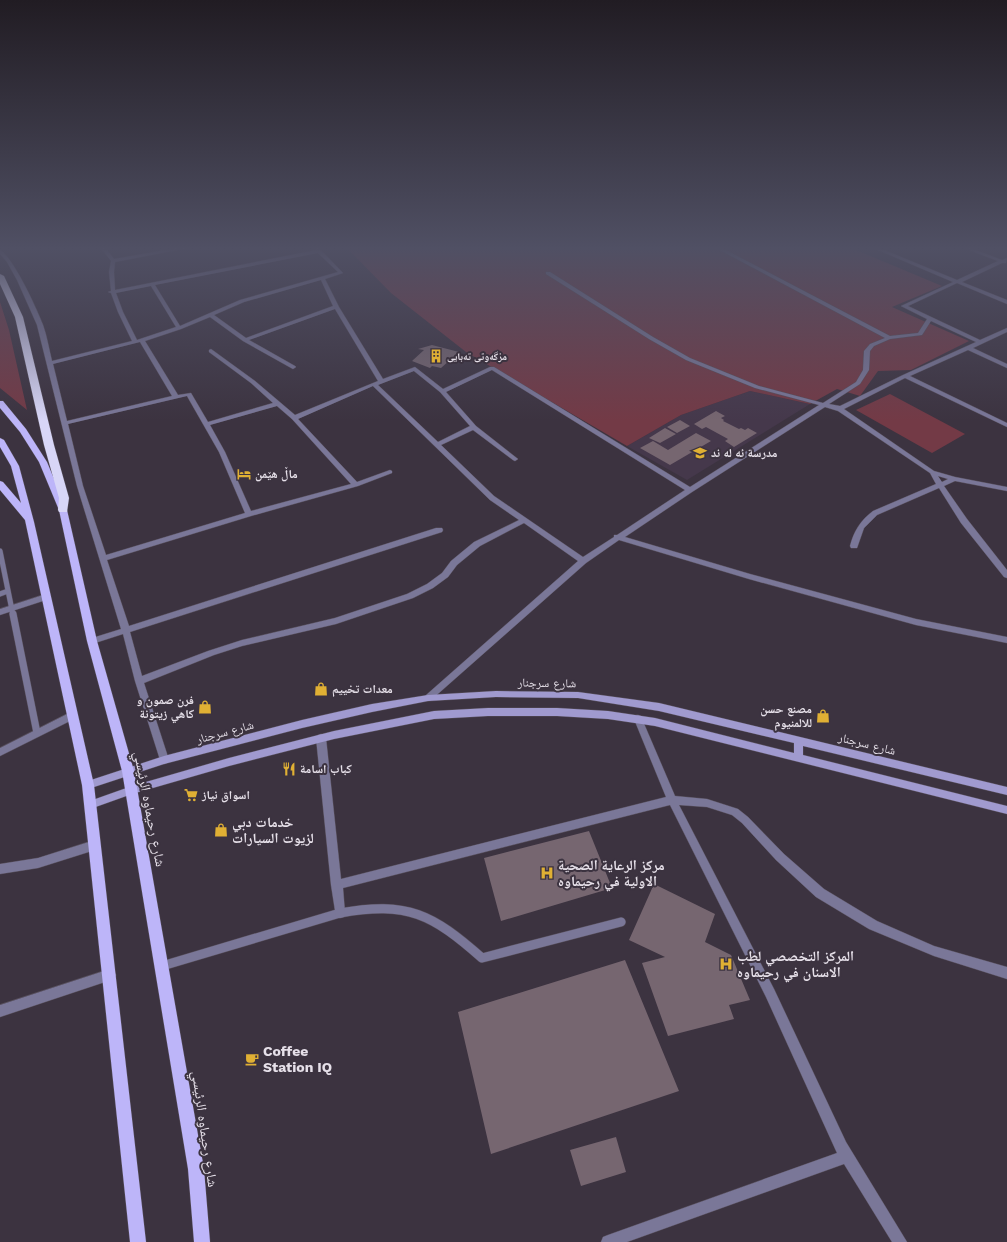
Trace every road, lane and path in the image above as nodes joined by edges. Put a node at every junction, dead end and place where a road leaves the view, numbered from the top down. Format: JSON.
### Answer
{"nodes":[{"id":1,"x":13,"y":305,"type":"edge"},
{"id":2,"x":31,"y":305,"type":"edge"},
{"id":3,"x":117,"y":305,"type":"edge"},
{"id":4,"x":165,"y":305,"type":"edge"},
{"id":5,"x":232,"y":305,"type":"edge"},
{"id":6,"x":599,"y":305,"type":"edge"},
{"id":7,"x":826,"y":305,"type":"edge"},
{"id":8,"x":906,"y":305,"type":"edge"},
{"id":9,"x":336,"y":307,"type":"joint"},
{"id":10,"x":210,"y":314,"type":"junction"},
{"id":11,"x":930,"y":318,"type":"junction"},
{"id":12,"x":179,"y":328,"type":"junction"},
{"id":13,"x":1007,"y":330,"type":"edge"},
{"id":14,"x":889,"y":338,"type":"junction"},
{"id":15,"x":142,"y":340,"type":"junction"},
{"id":16,"x":245,"y":340,"type":"junction"},
{"id":17,"x":135,"y":342,"type":"junction"},
{"id":18,"x":980,"y":342,"type":"junction"},
{"id":19,"x":969,"y":348,"type":"junction"},
{"id":20,"x":210,"y":351,"type":"dead end"},
{"id":21,"x":50,"y":363,"type":"junction"},
{"id":22,"x":1007,"y":366,"type":"edge"},
{"id":23,"x":292,"y":367,"type":"dead end"},
{"id":24,"x":905,"y":376,"type":"junction"},
{"id":25,"x":381,"y":381,"type":"junction"},
{"id":26,"x":374,"y":384,"type":"junction"},
{"id":27,"x":442,"y":391,"type":"junction"},
{"id":28,"x":176,"y":397,"type":"junction"},
{"id":29,"x":0,"y":403,"type":"edge"},
{"id":30,"x":277,"y":404,"type":"junction"},
{"id":31,"x":827,"y":404,"type":"junction"},
{"id":32,"x":839,"y":409,"type":"junction"},
{"id":33,"x":294,"y":418,"type":"junction"},
{"id":34,"x":65,"y":423,"type":"junction"},
{"id":35,"x":206,"y":424,"type":"junction"},
{"id":36,"x":1007,"y":425,"type":"edge"},
{"id":37,"x":474,"y":427,"type":"junction"},
{"id":38,"x":0,"y":440,"type":"edge"},
{"id":39,"x":437,"y":445,"type":"junction"},
{"id":40,"x":515,"y":459,"type":"dead end"},
{"id":41,"x":390,"y":472,"type":"dead end"},
{"id":42,"x":932,"y":472,"type":"junction"},
{"id":43,"x":954,"y":479,"type":"junction"},
{"id":44,"x":0,"y":484,"type":"edge"},
{"id":45,"x":356,"y":485,"type":"junction"},
{"id":46,"x":940,"y":485,"type":"junction"},
{"id":47,"x":1007,"y":489,"type":"edge"},
{"id":48,"x":690,"y":490,"type":"junction"},
{"id":49,"x":63,"y":510,"type":"junction"},
{"id":50,"x":250,"y":514,"type":"junction"},
{"id":51,"x":525,"y":520,"type":"junction"},
{"id":52,"x":30,"y":522,"type":"junction"},
{"id":53,"x":439,"y":530,"type":"dead end"},
{"id":54,"x":617,"y":538,"type":"junction"},
{"id":55,"x":854,"y":546,"type":"dead end"},
{"id":56,"x":0,"y":551,"type":"edge"},
{"id":57,"x":104,"y":558,"type":"junction"},
{"id":58,"x":583,"y":561,"type":"junction"},
{"id":59,"x":1007,"y":575,"type":"edge"},
{"id":60,"x":8,"y":591,"type":"junction"},
{"id":61,"x":0,"y":594,"type":"edge"},
{"id":62,"x":46,"y":597,"type":"junction"},
{"id":63,"x":11,"y":608,"type":"junction"},
{"id":64,"x":0,"y":612,"type":"edge"},
{"id":65,"x":126,"y":630,"type":"junction"},
{"id":66,"x":1007,"y":640,"type":"edge"},
{"id":67,"x":92,"y":641,"type":"junction"},
{"id":68,"x":138,"y":681,"type":"junction"},
{"id":69,"x":428,"y":698,"type":"junction"},
{"id":70,"x":73,"y":715,"type":"junction"},
{"id":71,"x":638,"y":719,"type":"junction"},
{"id":72,"x":37,"y":733,"type":"junction"},
{"id":73,"x":321,"y":738,"type":"junction"},
{"id":74,"x":799,"y":740,"type":"junction"},
{"id":75,"x":0,"y":752,"type":"edge"},
{"id":76,"x":798,"y":757,"type":"junction"},
{"id":77,"x":164,"y":760,"type":"junction"},
{"id":78,"x":128,"y":771,"type":"junction"},
{"id":79,"x":88,"y":785,"type":"junction"},
{"id":80,"x":132,"y":790,"type":"junction"},
{"id":81,"x":1007,"y":790,"type":"edge"},
{"id":82,"x":672,"y":800,"type":"junction"},
{"id":83,"x":90,"y":805,"type":"junction"},
{"id":84,"x":1007,"y":810,"type":"edge"},
{"id":85,"x":96,"y":845,"type":"junction"},
{"id":86,"x":0,"y":869,"type":"edge"},
{"id":87,"x":336,"y":885,"type":"junction"},
{"id":88,"x":340,"y":913,"type":"junction"},
{"id":89,"x":622,"y":922,"type":"dead end"},
{"id":90,"x":162,"y":966,"type":"junction"},
{"id":91,"x":1007,"y":973,"type":"edge"},
{"id":92,"x":110,"y":975,"type":"junction"},
{"id":93,"x":0,"y":1011,"type":"edge"},
{"id":94,"x":847,"y":1156,"type":"junction"},
{"id":95,"x":135,"y":1241,"type":"edge"},
{"id":96,"x":202,"y":1242,"type":"edge"},
{"id":97,"x":608,"y":1242,"type":"edge"},
{"id":98,"x":900,"y":1242,"type":"edge"}],
"edges":[{"from":1,"to":49,"type":"highway"},
{"from":2,"to":21,"type":"street"},
{"from":3,"to":17,"type":"street"},
{"from":4,"to":12,"type":"street"},
{"from":5,"to":10,"type":"street"},
{"from":6,"to":31,"type":"street"},
{"from":7,"to":14,"type":"street"},
{"from":8,"to":11,"type":"street"},
{"from":9,"to":16,"type":"street"},
{"from":9,"to":25,"type":"street"},
{"from":10,"to":12,"type":"street"},
{"from":10,"to":16,"type":"street"},
{"from":11,"to":14,"type":"street"},
{"from":11,"to":18,"type":"street"},
{"from":12,"to":15,"type":"street"},
{"from":13,"to":18,"type":"street"},
{"from":14,"to":31,"type":"street"},
{"from":15,"to":17,"type":"street"},
{"from":15,"to":28,"type":"street"},
{"from":16,"to":23,"type":"street"},
{"from":17,"to":21,"type":"street"},
{"from":18,"to":19,"type":"street"},
{"from":19,"to":22,"type":"street"},
{"from":19,"to":24,"type":"street"},
{"from":20,"to":30,"type":"street"},
{"from":21,"to":34,"type":"street"},
{"from":24,"to":32,"type":"street"},
{"from":24,"to":36,"type":"street"},
{"from":25,"to":26,"type":"street"},
{"from":25,"to":27,"type":"street"},
{"from":26,"to":33,"type":"street"},
{"from":26,"to":39,"type":"street"},
{"from":27,"to":37,"type":"street"},
{"from":27,"to":48,"type":"street"},
{"from":28,"to":34,"type":"street"},
{"from":28,"to":35,"type":"street"},
{"from":29,"to":49,"type":"main road","name":"شارع رحيماوه الرئيسي"},
{"from":30,"to":33,"type":"street"},
{"from":30,"to":35,"type":"street"},
{"from":31,"to":32,"type":"street"},
{"from":31,"to":48,"type":"street"},
{"from":32,"to":42,"type":"street"},
{"from":33,"to":45,"type":"street"},
{"from":34,"to":57,"type":"street"},
{"from":35,"to":50,"type":"street"},
{"from":37,"to":39,"type":"street"},
{"from":37,"to":40,"type":"street"},
{"from":38,"to":52,"type":"main road"},
{"from":39,"to":51,"type":"street"},
{"from":41,"to":45,"type":"street"},
{"from":42,"to":43,"type":"street"},
{"from":42,"to":46,"type":"street"},
{"from":43,"to":46,"type":"street"},
{"from":43,"to":47,"type":"street"},
{"from":44,"to":52,"type":"main road"},
{"from":45,"to":50,"type":"street"},
{"from":46,"to":55,"type":"street"},
{"from":46,"to":59,"type":"street"},
{"from":48,"to":54,"type":"street"},
{"from":49,"to":67,"type":"main road","name":"شارع رحيماوه الرئيسي"},
{"from":50,"to":57,"type":"street"},
{"from":51,"to":58,"type":"street"},
{"from":51,"to":68,"type":"street"},
{"from":52,"to":62,"type":"main road"},
{"from":53,"to":65,"type":"street"},
{"from":54,"to":58,"type":"street"},
{"from":54,"to":66,"type":"street"},
{"from":56,"to":60,"type":"lane"},
{"from":57,"to":65,"type":"street"},
{"from":58,"to":69,"type":"street"},
{"from":60,"to":61,"type":"lane"},
{"from":60,"to":63,"type":"lane"},
{"from":62,"to":63,"type":"street"},
{"from":62,"to":70,"type":"main road"},
{"from":63,"to":64,"type":"street"},
{"from":63,"to":72,"type":"lane"},
{"from":65,"to":67,"type":"street"},
{"from":65,"to":68,"type":"street"},
{"from":67,"to":78,"type":"main road","name":"شارع رحيماوه الرئيسي"},
{"from":68,"to":77,"type":"street"},
{"from":69,"to":74,"type":"street","name":"شارع سرجنار"},
{"from":69,"to":77,"type":"street","name":"شارع سرجنار"},
{"from":70,"to":72,"type":"street"},
{"from":70,"to":79,"type":"main road"},
{"from":71,"to":73,"type":"street"},
{"from":71,"to":76,"type":"street"},
{"from":71,"to":82,"type":"street"},
{"from":72,"to":75,"type":"street"},
{"from":73,"to":80,"type":"street"},
{"from":73,"to":87,"type":"street"},
{"from":74,"to":76,"type":"street"},
{"from":74,"to":81,"type":"street","name":"شارع سرجنار"},
{"from":76,"to":84,"type":"street"},
{"from":77,"to":78,"type":"street","name":"شارع سرجنار"},
{"from":78,"to":79,"type":"street","name":"شارع سرجنار"},
{"from":78,"to":80,"type":"main road","name":"شارع رحيماوه الرئيسي"},
{"from":79,"to":83,"type":"main road"},
{"from":80,"to":83,"type":"street"},
{"from":80,"to":90,"type":"main road","name":"شارع رحيماوه الرئيسي"},
{"from":82,"to":87,"type":"street"},
{"from":82,"to":91,"type":"street"},
{"from":82,"to":94,"type":"street"},
{"from":83,"to":85,"type":"main road"},
{"from":85,"to":86,"type":"street"},
{"from":85,"to":92,"type":"main road"},
{"from":87,"to":88,"type":"street"},
{"from":88,"to":89,"type":"lane"},
{"from":88,"to":90,"type":"lane"},
{"from":90,"to":96,"type":"main road","name":"شارع رحيماوه الرئيسي"},
{"from":92,"to":93,"type":"street"},
{"from":92,"to":95,"type":"main road"},
{"from":94,"to":97,"type":"street"},
{"from":94,"to":98,"type":"street"}]}
